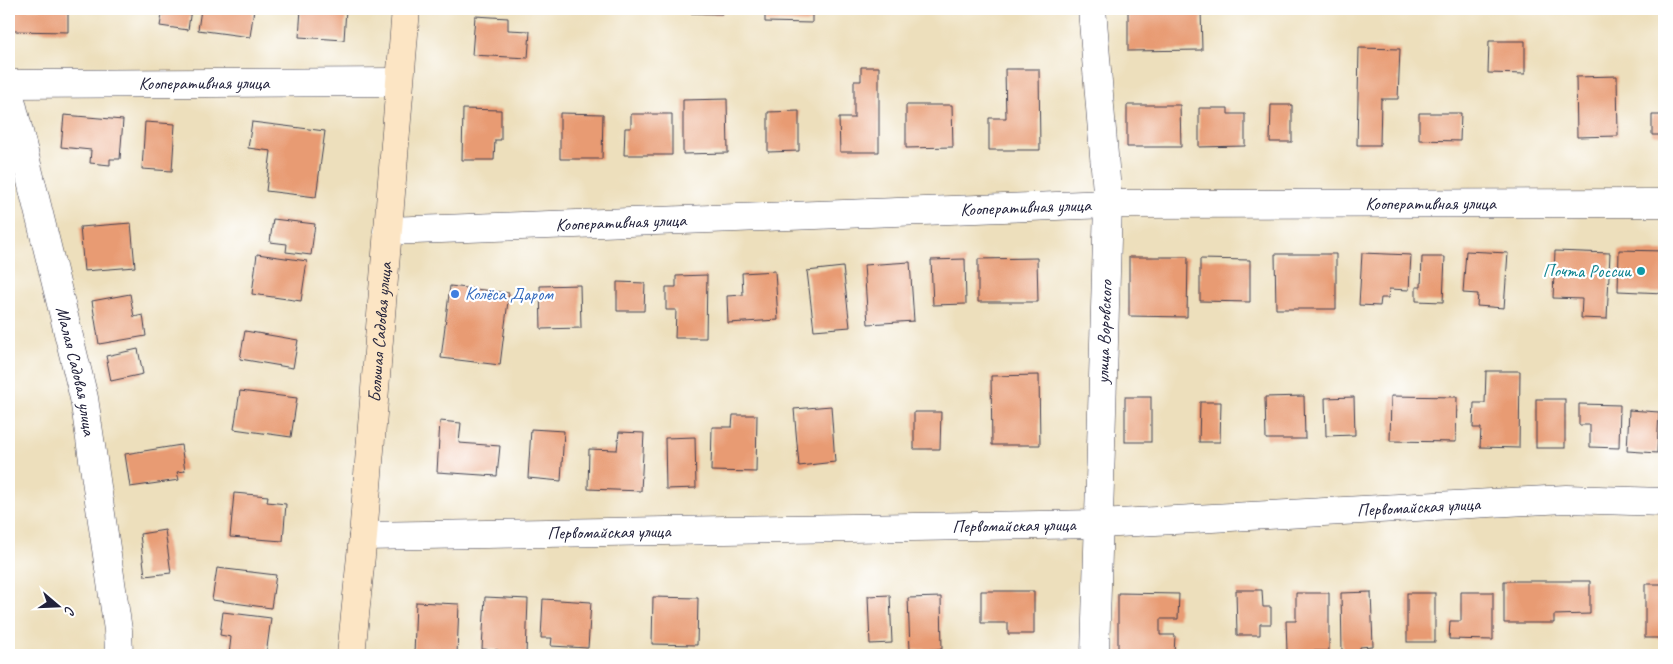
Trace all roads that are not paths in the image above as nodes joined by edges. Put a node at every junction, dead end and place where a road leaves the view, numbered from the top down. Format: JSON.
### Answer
{"nodes":[{"id":1,"x":406,"y":9,"type":"edge"},
{"id":2,"x":1092,"y":9,"type":"edge"},
{"id":3,"x":399,"y":82,"type":"junction"},
{"id":4,"x":9,"y":84,"type":"edge"},
{"id":5,"x":9,"y":91,"type":"edge"},
{"id":6,"x":1664,"y":203,"type":"edge"},
{"id":7,"x":1108,"y":204,"type":"junction"},
{"id":8,"x":387,"y":231,"type":"junction"},
{"id":9,"x":1664,"y":502,"type":"edge"},
{"id":10,"x":1099,"y":524,"type":"junction"},
{"id":11,"x":363,"y":536,"type":"junction"},
{"id":12,"x":118,"y":655,"type":"edge"},
{"id":13,"x":351,"y":655,"type":"edge"},
{"id":14,"x":1095,"y":655,"type":"edge"}],
"edges":[{"from":1,"to":3,"type":"main road","name":"Большая Садовая улица"},
{"from":2,"to":7,"type":"street","name":"улица Воровского"},
{"from":3,"to":4,"type":"street","name":"Кооперативная улица"},
{"from":3,"to":8,"type":"main road","name":"Большая Садовая улица"},
{"from":5,"to":12,"type":"street","name":"Малая Садовая улица"},
{"from":6,"to":7,"type":"street","name":"Кооперативная улица"},
{"from":7,"to":8,"type":"street","name":"Кооперативная улица"},
{"from":7,"to":10,"type":"street","name":"улица Воровского"},
{"from":8,"to":11,"type":"main road","name":"Большая Садовая улица"},
{"from":9,"to":10,"type":"street","name":"Первомайская улица"},
{"from":10,"to":11,"type":"street","name":"Первомайская улица"},
{"from":10,"to":14,"type":"street","name":"улица Воровского"},
{"from":11,"to":13,"type":"main road","name":"Большая Садовая улица"}]}
